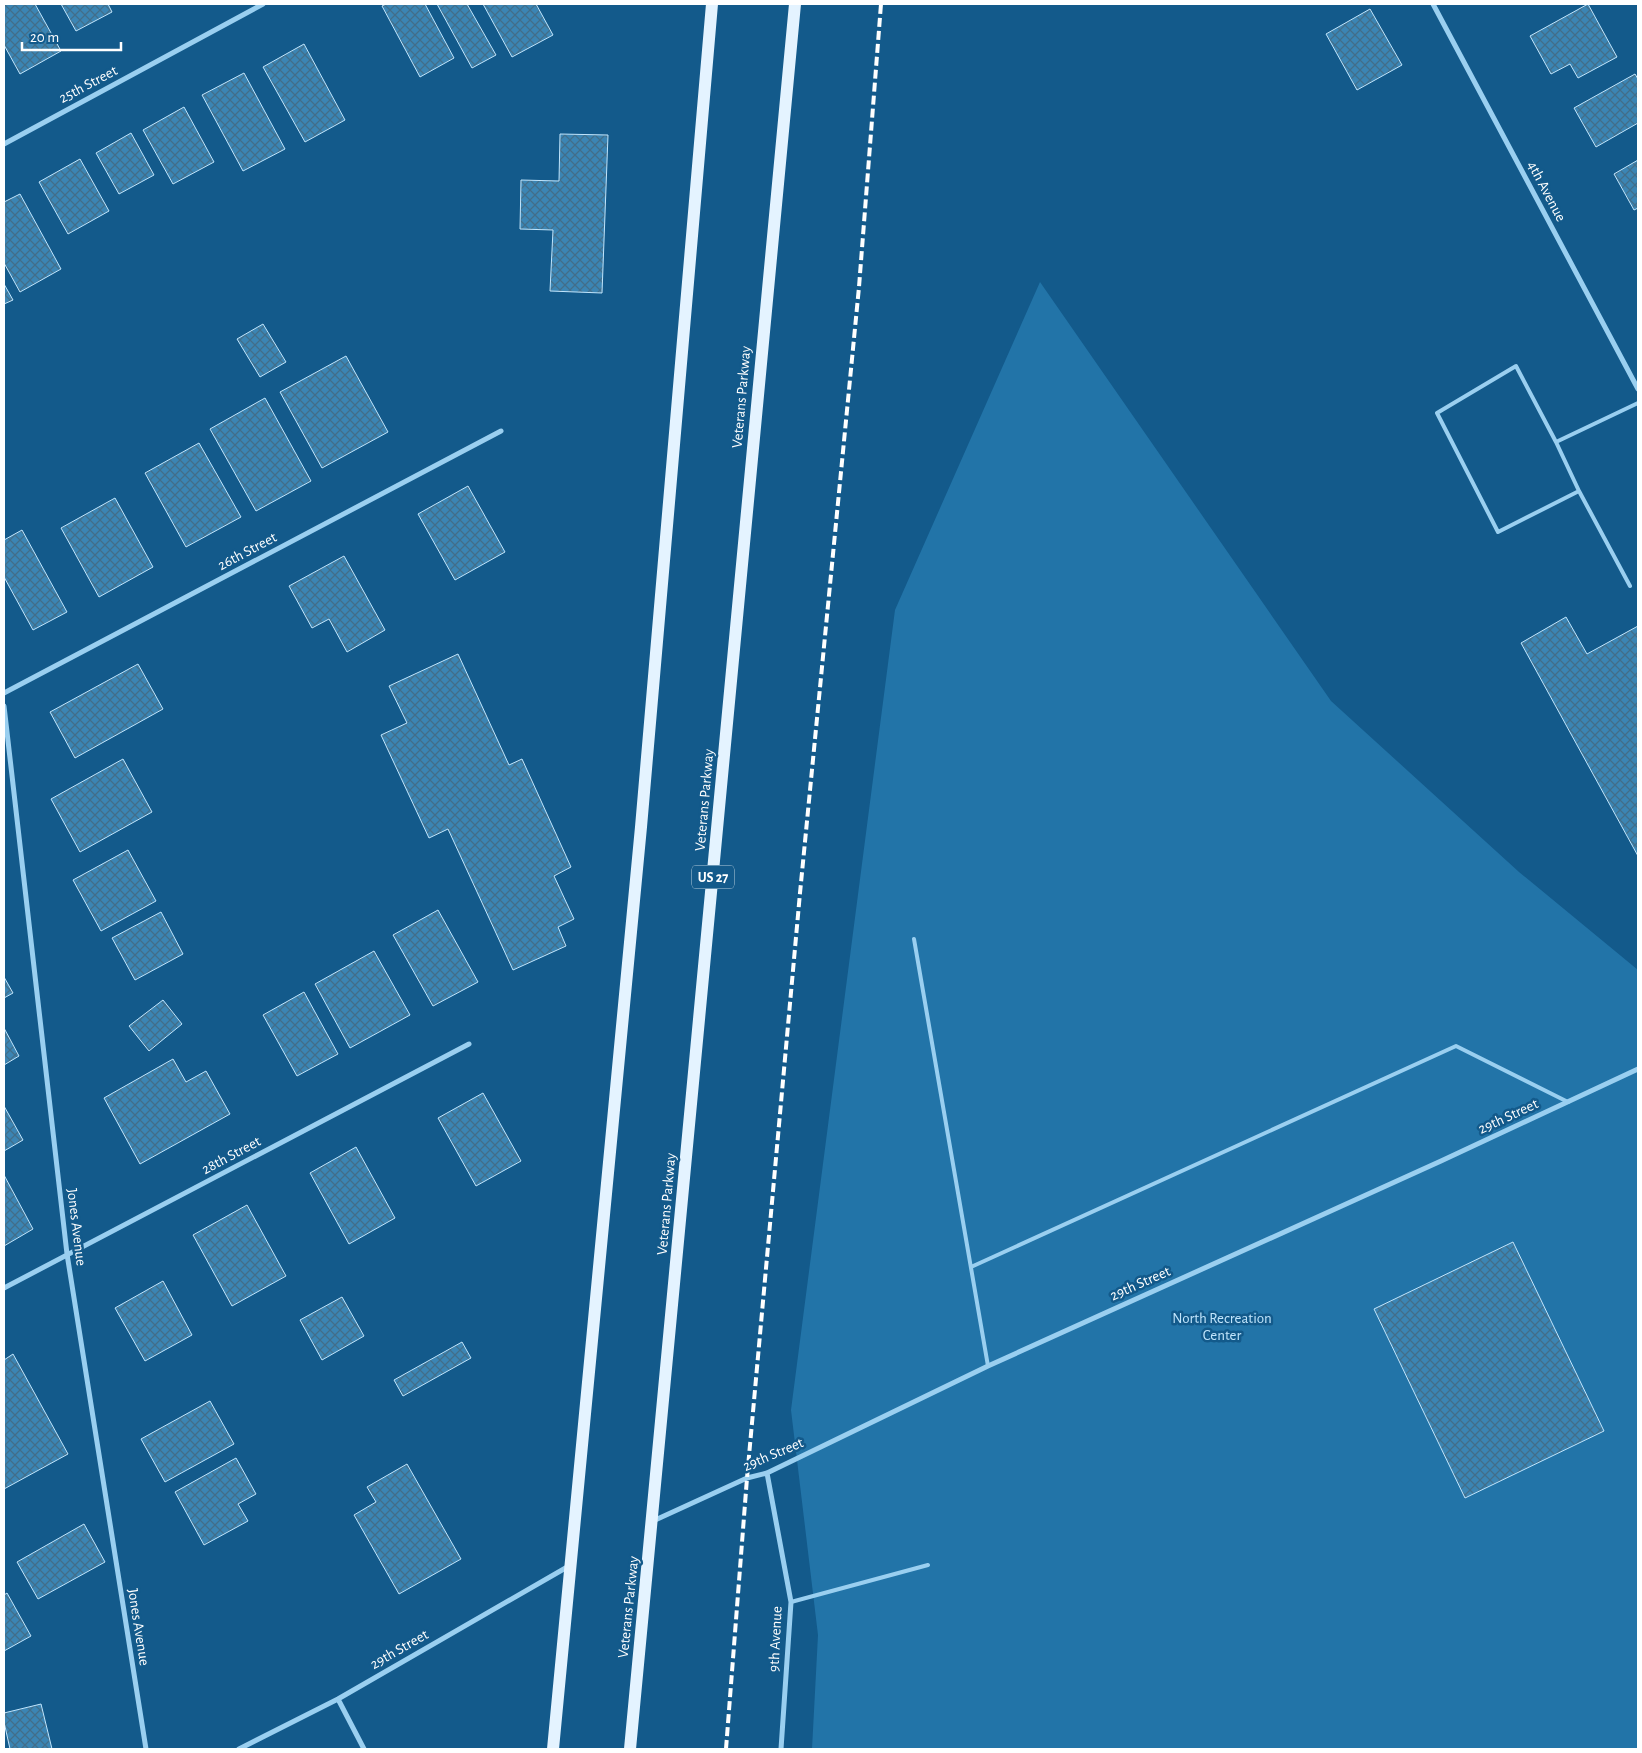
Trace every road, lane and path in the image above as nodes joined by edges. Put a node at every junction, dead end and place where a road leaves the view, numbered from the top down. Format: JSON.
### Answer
{"nodes":[{"id":1,"x":263,"y":4,"type":"edge"},
{"id":2,"x":712,"y":4,"type":"edge"},
{"id":3,"x":795,"y":4,"type":"edge"},
{"id":4,"x":1433,"y":4,"type":"edge"},
{"id":5,"x":4,"y":144,"type":"edge"},
{"id":6,"x":1638,"y":389,"type":"edge"},
{"id":7,"x":1638,"y":403,"type":"edge"},
{"id":8,"x":501,"y":431,"type":"dead end"},
{"id":9,"x":1556,"y":442,"type":"junction"},
{"id":10,"x":1579,"y":491,"type":"junction"},
{"id":11,"x":1630,"y":586,"type":"dead end"},
{"id":12,"x":4,"y":693,"type":"edge"},
{"id":13,"x":4,"y":706,"type":"edge"},
{"id":14,"x":914,"y":939,"type":"dead end"},
{"id":15,"x":470,"y":1044,"type":"dead end"},
{"id":16,"x":1638,"y":1069,"type":"edge"},
{"id":17,"x":1568,"y":1102,"type":"junction"},
{"id":18,"x":67,"y":1254,"type":"junction"},
{"id":19,"x":971,"y":1267,"type":"junction"},
{"id":20,"x":4,"y":1288,"type":"edge"},
{"id":21,"x":988,"y":1366,"type":"junction"},
{"id":22,"x":767,"y":1473,"type":"junction"},
{"id":23,"x":652,"y":1521,"type":"junction"},
{"id":24,"x":928,"y":1565,"type":"dead end"},
{"id":25,"x":569,"y":1566,"type":"junction"},
{"id":26,"x":791,"y":1602,"type":"junction"},
{"id":27,"x":338,"y":1699,"type":"junction"},
{"id":28,"x":146,"y":1749,"type":"edge"},
{"id":29,"x":239,"y":1749,"type":"edge"},
{"id":30,"x":364,"y":1749,"type":"edge"},
{"id":31,"x":553,"y":1749,"type":"edge"},
{"id":32,"x":630,"y":1749,"type":"edge"},
{"id":33,"x":780,"y":1749,"type":"edge"}],
"edges":[{"from":1,"to":5,"type":"street","name":"25th Street"},
{"from":2,"to":25,"type":"main road"},
{"from":3,"to":23,"type":"main road","name":"Veterans Parkway","number":"US 27"},
{"from":4,"to":6,"type":"street","name":"4th Avenue"},
{"from":7,"to":9,"type":"lane"},
{"from":8,"to":12,"type":"street","name":"26th Street"},
{"from":9,"to":10,"type":"lane"},
{"from":9,"to":10,"type":"lane"},
{"from":10,"to":11,"type":"lane"},
{"from":13,"to":18,"type":"street","name":"Jones Avenue"},
{"from":14,"to":19,"type":"lane"},
{"from":15,"to":18,"type":"street","name":"28th Street"},
{"from":16,"to":17,"type":"street","name":"29th Street"},
{"from":17,"to":19,"type":"lane"},
{"from":17,"to":21,"type":"street","name":"29th Street"},
{"from":18,"to":20,"type":"street","name":"28th Street"},
{"from":18,"to":28,"type":"street","name":"Jones Avenue"},
{"from":19,"to":21,"type":"lane"},
{"from":21,"to":22,"type":"street","name":"29th Street"},
{"from":22,"to":23,"type":"street","name":"29th Street"},
{"from":22,"to":26,"type":"street","name":"9th Avenue"},
{"from":23,"to":32,"type":"main road","name":"Veterans Parkway","number":"US 27"},
{"from":24,"to":26,"type":"lane"},
{"from":25,"to":27,"type":"street","name":"29th Street"},
{"from":25,"to":31,"type":"main road"},
{"from":26,"to":33,"type":"street","name":"9th Avenue"},
{"from":27,"to":29,"type":"street","name":"29th Street"},
{"from":27,"to":30,"type":"street"}]}
